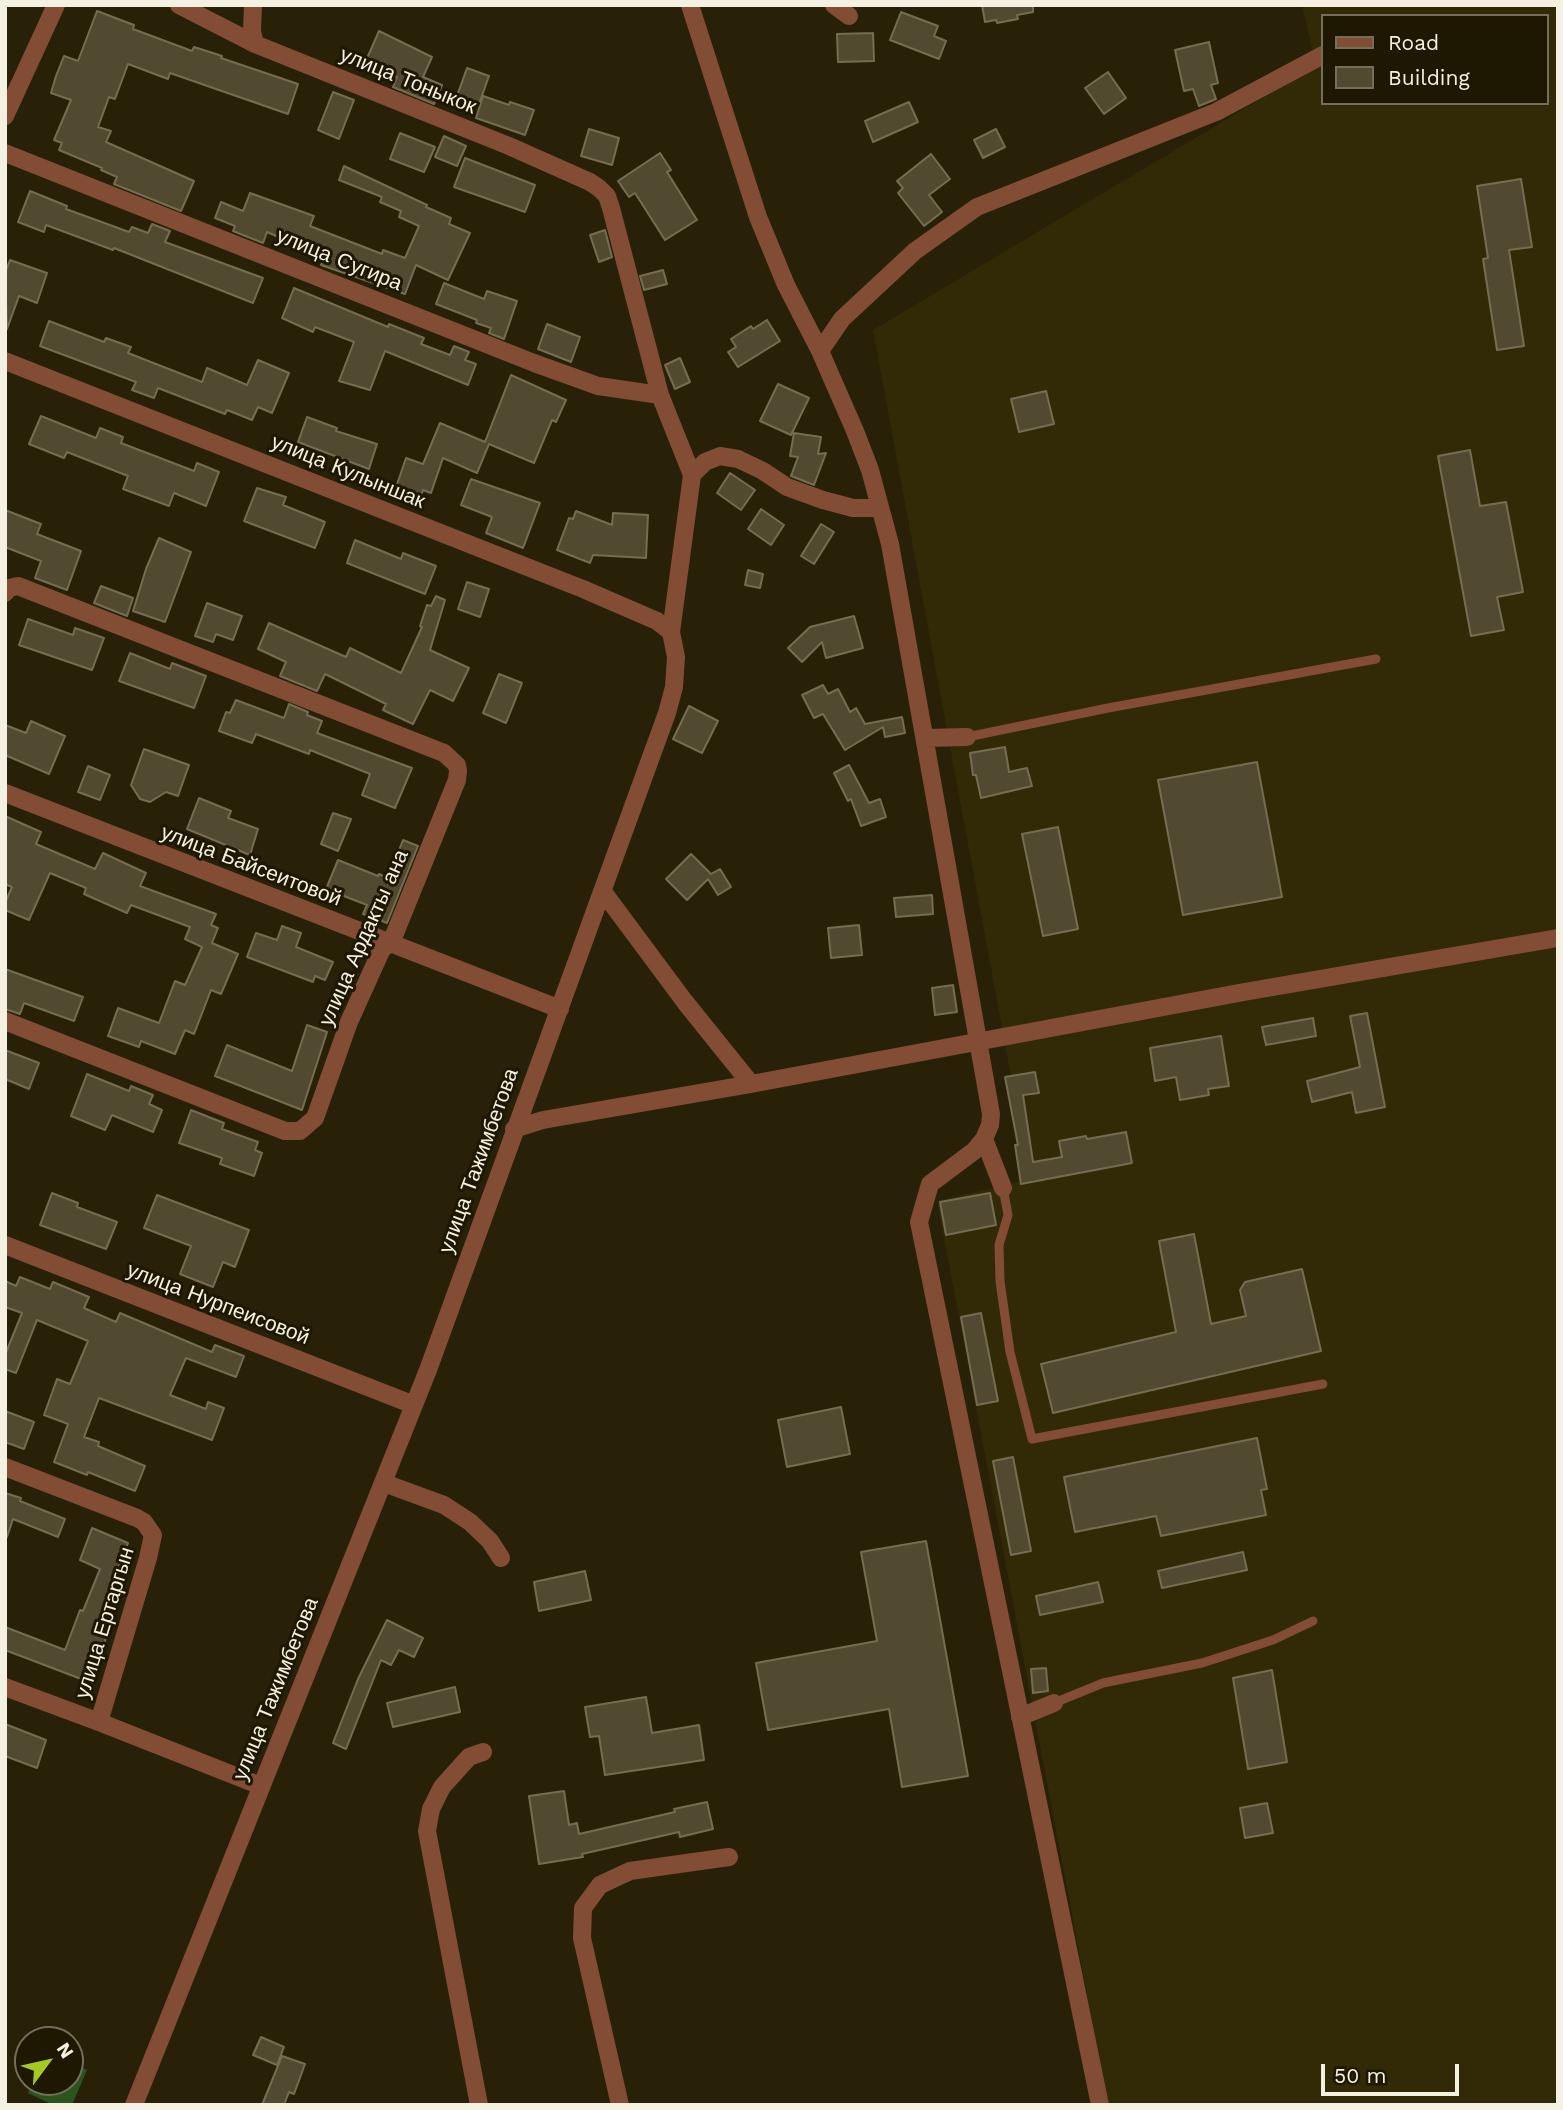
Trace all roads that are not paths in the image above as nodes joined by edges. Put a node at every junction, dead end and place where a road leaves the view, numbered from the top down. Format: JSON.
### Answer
{"nodes":[{"id":1,"x":56,"y":5,"type":"edge"},
{"id":2,"x":179,"y":5,"type":"edge"},
{"id":3,"x":253,"y":5,"type":"edge"},
{"id":4,"x":690,"y":5,"type":"edge"},
{"id":5,"x":834,"y":5,"type":"edge"},
{"id":6,"x":849,"y":16,"type":"dead end"},
{"id":7,"x":255,"y":44,"type":"junction"},
{"id":8,"x":1322,"y":56,"type":"edge"},
{"id":9,"x":5,"y":116,"type":"edge"},
{"id":10,"x":5,"y":153,"type":"edge"},
{"id":11,"x":611,"y":208,"type":"joint"},
{"id":12,"x":820,"y":351,"type":"junction"},
{"id":13,"x":5,"y":360,"type":"edge"},
{"id":14,"x":660,"y":396,"type":"junction"},
{"id":15,"x":692,"y":475,"type":"junction"},
{"id":16,"x":880,"y":508,"type":"junction"},
{"id":17,"x":5,"y":593,"type":"edge"},
{"id":18,"x":671,"y":632,"type":"junction"},
{"id":19,"x":1376,"y":659,"type":"dead end"},
{"id":20,"x":967,"y":737,"type":"joint"},
{"id":21,"x":925,"y":738,"type":"junction"},
{"id":22,"x":5,"y":793,"type":"edge"},
{"id":23,"x":604,"y":893,"type":"junction"},
{"id":24,"x":1558,"y":938,"type":"edge"},
{"id":25,"x":389,"y":944,"type":"junction"},
{"id":26,"x":559,"y":1009,"type":"junction"},
{"id":27,"x":5,"y":1021,"type":"edge"},
{"id":28,"x":978,"y":1043,"type":"junction"},
{"id":29,"x":751,"y":1084,"type":"junction"},
{"id":30,"x":514,"y":1129,"type":"junction"},
{"id":31,"x":984,"y":1139,"type":"junction"},
{"id":32,"x":1003,"y":1188,"type":"joint"},
{"id":33,"x":5,"y":1245,"type":"edge"},
{"id":34,"x":1323,"y":1384,"type":"dead end"},
{"id":35,"x":414,"y":1405,"type":"junction"},
{"id":36,"x":5,"y":1466,"type":"edge"},
{"id":37,"x":384,"y":1483,"type":"junction"},
{"id":38,"x":501,"y":1558,"type":"dead end"},
{"id":39,"x":1313,"y":1621,"type":"dead end"},
{"id":40,"x":5,"y":1687,"type":"edge"},
{"id":41,"x":1054,"y":1703,"type":"joint"},
{"id":42,"x":1020,"y":1717,"type":"junction"},
{"id":43,"x":99,"y":1722,"type":"junction"},
{"id":44,"x":483,"y":1752,"type":"dead end"},
{"id":45,"x":261,"y":1786,"type":"junction"},
{"id":46,"x":729,"y":1857,"type":"dead end"},
{"id":47,"x":134,"y":2105,"type":"edge"},
{"id":48,"x":479,"y":2105,"type":"edge"},
{"id":49,"x":620,"y":2105,"type":"edge"},
{"id":50,"x":1100,"y":2105,"type":"edge"}],
"edges":[{"from":1,"to":9,"type":"street"},
{"from":2,"to":7,"type":"street","name":"улица Тоныкок"},
{"from":3,"to":7,"type":"street"},
{"from":4,"to":12,"type":"street"},
{"from":5,"to":6,"type":"street"},
{"from":7,"to":11,"type":"street","name":"улица Тоныкок"},
{"from":8,"to":12,"type":"street"},
{"from":10,"to":14,"type":"street","name":"улица Сугира"},
{"from":11,"to":14,"type":"street","name":"улица Тажимбетова"},
{"from":12,"to":16,"type":"street"},
{"from":13,"to":18,"type":"street","name":"улица Кулыншак"},
{"from":14,"to":15,"type":"street","name":"улица Тажимбетова"},
{"from":15,"to":16,"type":"street"},
{"from":15,"to":18,"type":"street","name":"улица Тажимбетова"},
{"from":16,"to":21,"type":"street"},
{"from":17,"to":25,"type":"street","name":"улица Ардакты ана"},
{"from":18,"to":23,"type":"street","name":"улица Тажимбетова"},
{"from":19,"to":20,"type":"lane"},
{"from":20,"to":21,"type":"street"},
{"from":21,"to":28,"type":"street"},
{"from":22,"to":25,"type":"street","name":"улица Байсеитовой"},
{"from":23,"to":26,"type":"street","name":"улица Тажимбетова"},
{"from":23,"to":29,"type":"street"},
{"from":24,"to":28,"type":"street"},
{"from":25,"to":26,"type":"street","name":"улица Байсеитовой"},
{"from":25,"to":27,"type":"street","name":"улица Ардакты ана"},
{"from":26,"to":30,"type":"street","name":"улица Тажимбетова"},
{"from":28,"to":29,"type":"street"},
{"from":28,"to":31,"type":"street"},
{"from":29,"to":30,"type":"street"},
{"from":30,"to":35,"type":"street","name":"улица Тажимбетова"},
{"from":31,"to":32,"type":"street"},
{"from":31,"to":42,"type":"street"},
{"from":32,"to":34,"type":"lane"},
{"from":33,"to":35,"type":"street","name":"улица Нурпеисовой"},
{"from":35,"to":37,"type":"street","name":"улица Тажимбетова"},
{"from":36,"to":43,"type":"street","name":"улица Ертаргын"},
{"from":37,"to":38,"type":"street"},
{"from":37,"to":45,"type":"street","name":"улица Тажимбетова"},
{"from":39,"to":41,"type":"lane"},
{"from":40,"to":43,"type":"street"},
{"from":41,"to":42,"type":"street"},
{"from":42,"to":50,"type":"street"},
{"from":43,"to":45,"type":"street"},
{"from":44,"to":48,"type":"street"},
{"from":45,"to":47,"type":"street","name":"улица Тажимбетова"},
{"from":46,"to":49,"type":"street"}]}
